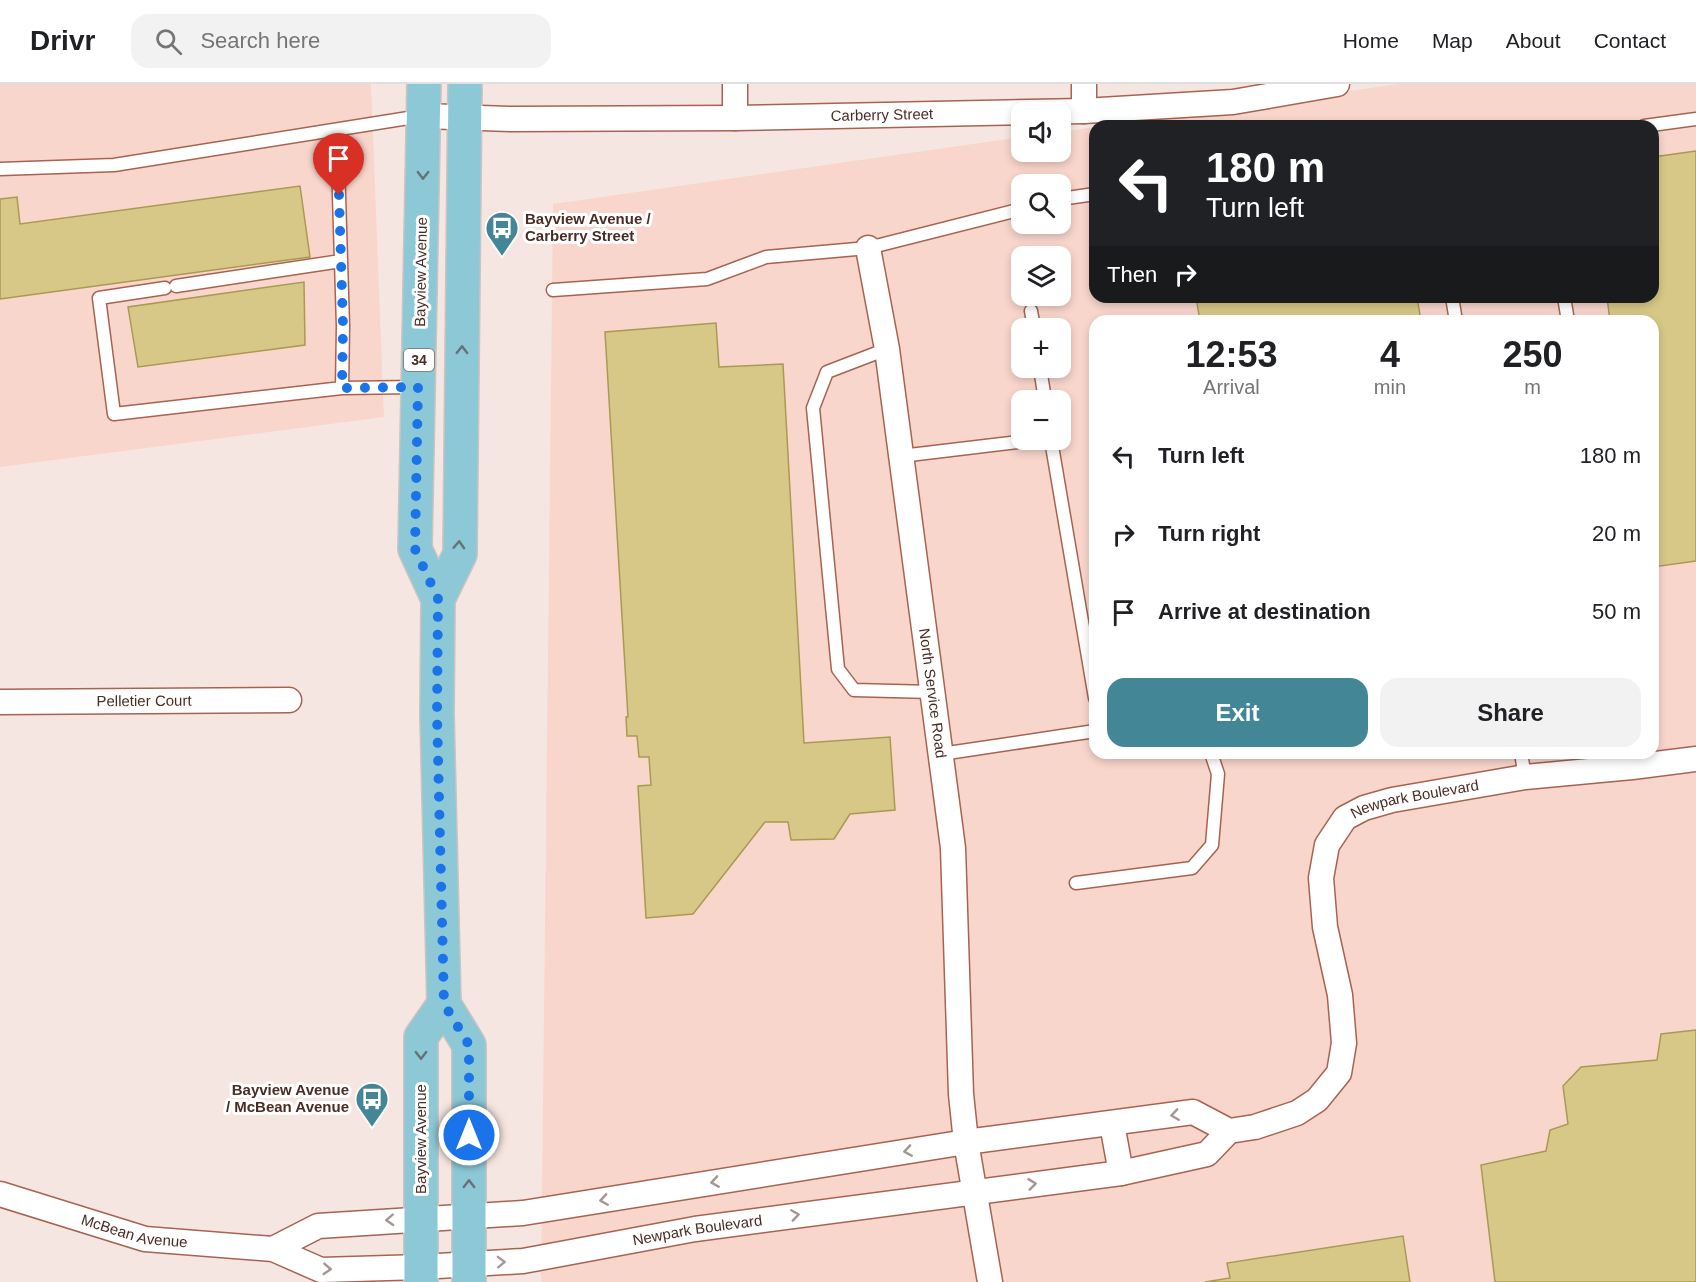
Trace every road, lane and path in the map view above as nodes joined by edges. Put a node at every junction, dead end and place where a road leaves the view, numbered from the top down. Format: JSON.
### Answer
{"nodes":[{"id":1,"x":424,"y":84,"type":"edge"},
{"id":2,"x":465,"y":84,"type":"edge"},
{"id":3,"x":735,"y":84,"type":"edge"},
{"id":4,"x":1084,"y":84,"type":"edge"},
{"id":5,"x":1336,"y":84,"type":"edge"},
{"id":6,"x":1084,"y":111,"type":"junction"},
{"id":7,"x":424,"y":116,"type":"junction"},
{"id":8,"x":464,"y":117,"type":"junction"},
{"id":9,"x":735,"y":118,"type":"junction"},
{"id":10,"x":1696,"y":119,"type":"edge"},
{"id":11,"x":1659,"y":124,"type":"edge"},
{"id":12,"x":337,"y":130,"type":"junction"},
{"id":13,"x":0,"y":169,"type":"edge"},
{"id":14,"x":1089,"y":195,"type":"edge"},
{"id":15,"x":1071,"y":197,"type":"edge"},
{"id":16,"x":1011,"y":212,"type":"edge"},
{"id":17,"x":868,"y":248,"type":"junction"},
{"id":18,"x":341,"y":261,"type":"junction"},
{"id":19,"x":553,"y":290,"type":"dead end"},
{"id":20,"x":1031,"y":311,"type":"dead end"},
{"id":21,"x":1032,"y":318,"type":"edge"},
{"id":22,"x":887,"y":349,"type":"junction"},
{"id":23,"x":418,"y":387,"type":"junction"},
{"id":24,"x":342,"y":388,"type":"junction"},
{"id":25,"x":1011,"y":443,"type":"edge"},
{"id":26,"x":1053,"y":450,"type":"edge"},
{"id":27,"x":901,"y":456,"type":"junction"},
{"id":28,"x":438,"y":599,"type":"junction"},
{"id":29,"x":1089,"y":663,"type":"edge"},
{"id":30,"x":932,"y":692,"type":"junction"},
{"id":31,"x":289,"y":699,"type":"dead end"},
{"id":32,"x":0,"y":702,"type":"edge"},
{"id":33,"x":1089,"y":732,"type":"edge"},
{"id":34,"x":941,"y":754,"type":"junction"},
{"id":35,"x":1213,"y":759,"type":"edge"},
{"id":36,"x":1522,"y":759,"type":"edge"},
{"id":37,"x":1696,"y":759,"type":"edge"},
{"id":38,"x":1631,"y":760,"type":"edge"},
{"id":39,"x":1525,"y":777,"type":"junction"},
{"id":40,"x":1076,"y":883,"type":"dead end"},
{"id":41,"x":444,"y":1004,"type":"junction"},
{"id":42,"x":1112,"y":1124,"type":"junction"},
{"id":43,"x":1229,"y":1131,"type":"junction"},
{"id":44,"x":966,"y":1142,"type":"junction"},
{"id":45,"x":1121,"y":1173,"type":"junction"},
{"id":46,"x":974,"y":1191,"type":"junction"},
{"id":47,"x":0,"y":1194,"type":"edge"},
{"id":48,"x":469,"y":1216,"type":"junction"},
{"id":49,"x":420,"y":1218,"type":"junction"},
{"id":50,"x":273,"y":1250,"type":"junction"},
{"id":51,"x":469,"y":1273,"type":"edge"},
{"id":52,"x":421,"y":1274,"type":"edge"},
{"id":53,"x":990,"y":1282,"type":"edge"}],
"edges":[{"from":1,"to":7,"type":"main road","name":"Bayview Avenue","number":"34"},
{"from":2,"to":8,"type":"main road","name":"Bayview Avenue","number":"34"},
{"from":3,"to":9,"type":"street"},
{"from":4,"to":6,"type":"street"},
{"from":5,"to":6,"type":"street","name":"Carberry Street"},
{"from":6,"to":9,"type":"street","name":"Carberry Street"},
{"from":7,"to":8,"type":"street","name":"Carberry Street"},
{"from":7,"to":12,"type":"lane"},
{"from":7,"to":23,"type":"main road","name":"Bayview Avenue","number":"34","one_way":true},
{"from":8,"to":9,"type":"street","name":"Carberry Street"},
{"from":28,"to":8,"type":"main road","name":"Bayview Avenue","number":"34","one_way":true},
{"from":10,"to":11,"type":"lane"},
{"from":12,"to":13,"type":"lane"},
{"from":12,"to":18,"type":"lane"},
{"from":14,"to":15,"type":"lane"},
{"from":16,"to":17,"type":"lane"},
{"from":17,"to":19,"type":"lane"},
{"from":17,"to":22,"type":"street","name":"North Service Road"},
{"from":18,"to":24,"type":"lane"},
{"from":18,"to":24,"type":"lane"},
{"from":20,"to":21,"type":"lane"},
{"from":22,"to":27,"type":"street","name":"North Service Road"},
{"from":22,"to":30,"type":"lane"},
{"from":23,"to":24,"type":"lane"},
{"from":23,"to":28,"type":"main road","name":"Bayview Avenue","number":"34"},
{"from":25,"to":27,"type":"lane"},
{"from":26,"to":29,"type":"lane"},
{"from":27,"to":30,"type":"street","name":"North Service Road"},
{"from":28,"to":41,"type":"main road","name":"Bayview Avenue","number":"34"},
{"from":30,"to":34,"type":"street","name":"North Service Road"},
{"from":31,"to":32,"type":"street","name":"Pelletier Court"},
{"from":33,"to":34,"type":"lane"},
{"from":34,"to":44,"type":"street","name":"North Service Road"},
{"from":35,"to":40,"type":"lane"},
{"from":36,"to":39,"type":"lane"},
{"from":37,"to":38,"type":"street","name":"Newpark Boulevard"},
{"from":38,"to":39,"type":"street","name":"Newpark Boulevard"},
{"from":39,"to":43,"type":"street","name":"Newpark Boulevard"},
{"from":48,"to":41,"type":"main road","name":"Bayview Avenue","number":"34","one_way":true},
{"from":41,"to":49,"type":"main road","name":"Bayview Avenue","one_way":true},
{"from":43,"to":42,"type":"street","one_way":true},
{"from":42,"to":44,"type":"street"},
{"from":42,"to":45,"type":"street"},
{"from":43,"to":45,"type":"street","name":"Newpark Boulevard"},
{"from":44,"to":46,"type":"street"},
{"from":44,"to":48,"type":"street","one_way":true},
{"from":46,"to":45,"type":"street","name":"Newpark Boulevard","one_way":true},
{"from":51,"to":46,"type":"street","name":"Newpark Boulevard","one_way":true},
{"from":46,"to":53,"type":"street"},
{"from":47,"to":50,"type":"street","name":"McBean Avenue"},
{"from":48,"to":49,"type":"street"},
{"from":48,"to":51,"type":"main road","name":"Bayview Avenue","number":"34"},
{"from":49,"to":50,"type":"street","one_way":true},
{"from":49,"to":52,"type":"main road","name":"Bayview Avenue"},
{"from":50,"to":52,"type":"street","name":"McBean Avenue","one_way":true},
{"from":51,"to":52,"type":"street","name":"Newpark Boulevard"}]}
